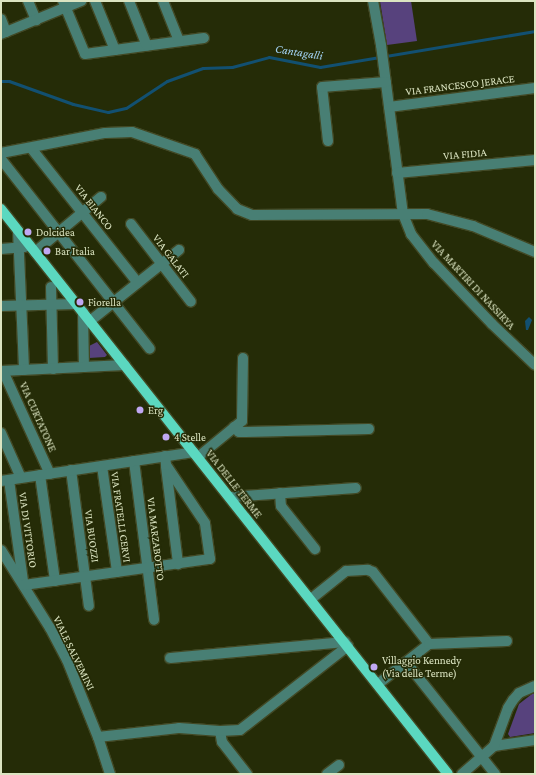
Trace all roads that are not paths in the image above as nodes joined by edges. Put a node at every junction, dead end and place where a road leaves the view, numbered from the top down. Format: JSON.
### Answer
{"nodes":[{"id":1,"x":28,"y":1,"type":"edge"},
{"id":2,"x":81,"y":1,"type":"edge"},
{"id":3,"x":95,"y":1,"type":"edge"},
{"id":4,"x":129,"y":1,"type":"edge"},
{"id":5,"x":163,"y":1,"type":"edge"},
{"id":6,"x":373,"y":1,"type":"edge"},
{"id":7,"x":64,"y":4,"type":"edge"},
{"id":8,"x":1,"y":19,"type":"edge"},
{"id":9,"x":36,"y":20,"type":"junction"},
{"id":10,"x":4,"y":33,"type":"edge"},
{"id":11,"x":204,"y":38,"type":"dead end"},
{"id":12,"x":179,"y":41,"type":"junction"},
{"id":13,"x":147,"y":46,"type":"junction"},
{"id":14,"x":115,"y":50,"type":"junction"},
{"id":15,"x":385,"y":77,"type":"junction"},
{"id":16,"x":535,"y":88,"type":"edge"},
{"id":17,"x":389,"y":107,"type":"junction"},
{"id":18,"x":328,"y":141,"type":"dead end"},
{"id":19,"x":31,"y":148,"type":"junction"},
{"id":20,"x":1,"y":153,"type":"edge"},
{"id":21,"x":1,"y":159,"type":"edge"},
{"id":22,"x":535,"y":160,"type":"edge"},
{"id":23,"x":397,"y":173,"type":"junction"},
{"id":24,"x":101,"y":197,"type":"dead end"},
{"id":25,"x":1,"y":209,"type":"edge"},
{"id":26,"x":83,"y":212,"type":"junction"},
{"id":27,"x":402,"y":214,"type":"junction"},
{"id":28,"x":131,"y":224,"type":"dead end"},
{"id":29,"x":18,"y":231,"type":"junction"},
{"id":30,"x":59,"y":232,"type":"junction"},
{"id":31,"x":19,"y":248,"type":"junction"},
{"id":32,"x":1,"y":249,"type":"edge"},
{"id":33,"x":33,"y":249,"type":"junction"},
{"id":34,"x":179,"y":250,"type":"dead end"},
{"id":35,"x":535,"y":252,"type":"edge"},
{"id":36,"x":162,"y":264,"type":"junction"},
{"id":37,"x":138,"y":282,"type":"junction"},
{"id":38,"x":51,"y":288,"type":"dead end"},
{"id":39,"x":113,"y":302,"type":"junction"},
{"id":40,"x":192,"y":302,"type":"dead end"},
{"id":41,"x":51,"y":304,"type":"junction"},
{"id":42,"x":76,"y":304,"type":"junction"},
{"id":43,"x":21,"y":305,"type":"junction"},
{"id":44,"x":1,"y":306,"type":"edge"},
{"id":45,"x":83,"y":312,"type":"junction"},
{"id":46,"x":90,"y":321,"type":"junction"},
{"id":47,"x":150,"y":349,"type":"dead end"},
{"id":48,"x":242,"y":358,"type":"dead end"},
{"id":49,"x":125,"y":365,"type":"junction"},
{"id":50,"x":535,"y":365,"type":"edge"},
{"id":51,"x":84,"y":367,"type":"junction"},
{"id":52,"x":53,"y":369,"type":"junction"},
{"id":53,"x":24,"y":370,"type":"junction"},
{"id":54,"x":2,"y":371,"type":"edge"},
{"id":55,"x":234,"y":427,"type":"junction"},
{"id":56,"x":369,"y":429,"type":"dead end"},
{"id":57,"x":1,"y":433,"type":"edge"},
{"id":58,"x":196,"y":454,"type":"junction"},
{"id":59,"x":134,"y":461,"type":"junction"},
{"id":60,"x":165,"y":461,"type":"junction"},
{"id":61,"x":102,"y":466,"type":"junction"},
{"id":62,"x":71,"y":470,"type":"junction"},
{"id":63,"x":45,"y":474,"type":"junction"},
{"id":64,"x":21,"y":478,"type":"junction"},
{"id":65,"x":5,"y":481,"type":"edge"},
{"id":66,"x":356,"y":488,"type":"dead end"},
{"id":67,"x":280,"y":493,"type":"junction"},
{"id":68,"x":230,"y":497,"type":"junction"},
{"id":69,"x":315,"y":549,"type":"dead end"},
{"id":70,"x":1,"y":550,"type":"edge"},
{"id":71,"x":178,"y":564,"type":"junction"},
{"id":72,"x":147,"y":568,"type":"junction"},
{"id":73,"x":117,"y":572,"type":"junction"},
{"id":74,"x":85,"y":577,"type":"junction"},
{"id":75,"x":55,"y":581,"type":"junction"},
{"id":76,"x":24,"y":584,"type":"junction"},
{"id":77,"x":310,"y":599,"type":"junction"},
{"id":78,"x":89,"y":606,"type":"dead end"},
{"id":79,"x":154,"y":620,"type":"dead end"},
{"id":80,"x":507,"y":641,"type":"dead end"},
{"id":81,"x":346,"y":644,"type":"junction"},
{"id":82,"x":429,"y":644,"type":"junction"},
{"id":83,"x":170,"y":658,"type":"dead end"},
{"id":84,"x":406,"y":662,"type":"junction"},
{"id":85,"x":378,"y":684,"type":"junction"},
{"id":86,"x":535,"y":686,"type":"edge"},
{"id":87,"x":220,"y":731,"type":"junction"},
{"id":88,"x":98,"y":737,"type":"junction"},
{"id":89,"x":535,"y":740,"type":"edge"},
{"id":90,"x":494,"y":746,"type":"junction"},
{"id":91,"x":481,"y":757,"type":"junction"},
{"id":92,"x":338,"y":765,"type":"dead end"},
{"id":93,"x":110,"y":774,"type":"edge"},
{"id":94,"x":247,"y":774,"type":"edge"},
{"id":95,"x":327,"y":774,"type":"edge"},
{"id":96,"x":448,"y":774,"type":"edge"},
{"id":97,"x":462,"y":774,"type":"edge"},
{"id":98,"x":495,"y":774,"type":"edge"}],
"edges":[{"from":1,"to":9,"type":"street"},
{"from":2,"to":7,"type":"street"},
{"from":3,"to":14,"type":"street"},
{"from":4,"to":13,"type":"street"},
{"from":5,"to":12,"type":"street"},
{"from":6,"to":15,"type":"street","name":"VIA MARTIRI DI NASSIRYA"},
{"from":7,"to":9,"type":"street"},
{"from":7,"to":14,"type":"street"},
{"from":8,"to":10,"type":"street"},
{"from":9,"to":10,"type":"street"},
{"from":11,"to":12,"type":"street"},
{"from":12,"to":13,"type":"street"},
{"from":13,"to":14,"type":"street"},
{"from":15,"to":17,"type":"street","name":"VIA MARTIRI DI NASSIRYA"},
{"from":15,"to":18,"type":"street"},
{"from":16,"to":17,"type":"street","name":"VIA FRANCESCO JERACE"},
{"from":17,"to":23,"type":"street","name":"VIA MARTIRI DI NASSIRYA"},
{"from":19,"to":20,"type":"street"},
{"from":19,"to":26,"type":"street","name":"VIA BIANCO"},
{"from":19,"to":27,"type":"street"},
{"from":21,"to":30,"type":"street"},
{"from":22,"to":23,"type":"street","name":"VIA FIDIA"},
{"from":23,"to":27,"type":"street","name":"VIA MARTIRI DI NASSIRYA"},
{"from":24,"to":26,"type":"street"},
{"from":25,"to":29,"type":"main road","name":"VIA DELLE TERME"},
{"from":26,"to":30,"type":"street"},
{"from":26,"to":37,"type":"street","name":"VIA BIANCO"},
{"from":27,"to":35,"type":"street"},
{"from":27,"to":50,"type":"street","name":"VIA MARTIRI DI NASSIRYA"},
{"from":28,"to":36,"type":"street","name":"VIA GALATI"},
{"from":29,"to":31,"type":"street"},
{"from":29,"to":33,"type":"main road","name":"VIA DELLE TERME"},
{"from":30,"to":33,"type":"street"},
{"from":30,"to":39,"type":"street"},
{"from":31,"to":32,"type":"street"},
{"from":31,"to":33,"type":"street"},
{"from":31,"to":43,"type":"street"},
{"from":33,"to":42,"type":"main road","name":"VIA DELLE TERME"},
{"from":34,"to":36,"type":"street"},
{"from":36,"to":37,"type":"street"},
{"from":36,"to":40,"type":"street","name":"VIA GALATI"},
{"from":37,"to":39,"type":"street"},
{"from":38,"to":41,"type":"street"},
{"from":39,"to":46,"type":"street"},
{"from":39,"to":47,"type":"street"},
{"from":41,"to":42,"type":"street"},
{"from":41,"to":43,"type":"street"},
{"from":41,"to":52,"type":"street"},
{"from":42,"to":45,"type":"main road","name":"VIA DELLE TERME"},
{"from":43,"to":44,"type":"street"},
{"from":43,"to":53,"type":"street"},
{"from":45,"to":46,"type":"main road","name":"VIA DELLE TERME"},
{"from":45,"to":51,"type":"street"},
{"from":46,"to":49,"type":"main road","name":"VIA DELLE TERME"},
{"from":48,"to":55,"type":"street"},
{"from":49,"to":51,"type":"street"},
{"from":49,"to":58,"type":"main road","name":"VIA DELLE TERME"},
{"from":51,"to":52,"type":"street"},
{"from":52,"to":53,"type":"street"},
{"from":53,"to":54,"type":"street"},
{"from":54,"to":63,"type":"street","name":"VIA CURTATONE"},
{"from":55,"to":56,"type":"street"},
{"from":55,"to":58,"type":"street"},
{"from":57,"to":64,"type":"street"},
{"from":58,"to":60,"type":"street"},
{"from":58,"to":68,"type":"main road","name":"VIA DELLE TERME"},
{"from":59,"to":60,"type":"street"},
{"from":59,"to":61,"type":"street"},
{"from":59,"to":72,"type":"street","name":"VIA MARZABOTTO"},
{"from":60,"to":71,"type":"street"},
{"from":60,"to":71,"type":"street"},
{"from":61,"to":62,"type":"street"},
{"from":61,"to":73,"type":"street","name":"VIA FRATELLI CERVI"},
{"from":62,"to":63,"type":"street"},
{"from":62,"to":74,"type":"street","name":"VIA BUOZZI"},
{"from":63,"to":64,"type":"street"},
{"from":63,"to":75,"type":"street","name":"VIA CURTATONE"},
{"from":64,"to":65,"type":"street"},
{"from":65,"to":76,"type":"street","name":"VIA DI VITTORIO"},
{"from":66,"to":67,"type":"street"},
{"from":67,"to":68,"type":"street"},
{"from":67,"to":69,"type":"street"},
{"from":68,"to":77,"type":"main road","name":"VIA DELLE TERME"},
{"from":70,"to":76,"type":"street","name":"VIALE SALVEMINI"},
{"from":71,"to":72,"type":"street"},
{"from":72,"to":73,"type":"street"},
{"from":72,"to":79,"type":"street","name":"VIA MARZABOTTO"},
{"from":73,"to":74,"type":"street"},
{"from":74,"to":75,"type":"street"},
{"from":74,"to":78,"type":"street","name":"VIA BUOZZI"},
{"from":75,"to":76,"type":"street"},
{"from":76,"to":88,"type":"street","name":"VIALE SALVEMINI"},
{"from":77,"to":81,"type":"main road","name":"VIA DELLE TERME"},
{"from":77,"to":82,"type":"street"},
{"from":80,"to":82,"type":"street"},
{"from":81,"to":83,"type":"street"},
{"from":81,"to":85,"type":"main road","name":"VIA DELLE TERME"},
{"from":81,"to":87,"type":"street"},
{"from":82,"to":84,"type":"street"},
{"from":84,"to":85,"type":"street"},
{"from":84,"to":91,"type":"street"},
{"from":85,"to":96,"type":"main road","name":"VIA DELLE TERME"},
{"from":86,"to":90,"type":"street"},
{"from":87,"to":88,"type":"street"},
{"from":87,"to":94,"type":"street"},
{"from":88,"to":93,"type":"street","name":"VIALE SALVEMINI"},
{"from":89,"to":90,"type":"street"},
{"from":90,"to":91,"type":"street"},
{"from":91,"to":97,"type":"street"},
{"from":91,"to":98,"type":"street"},
{"from":92,"to":95,"type":"street"}]}
